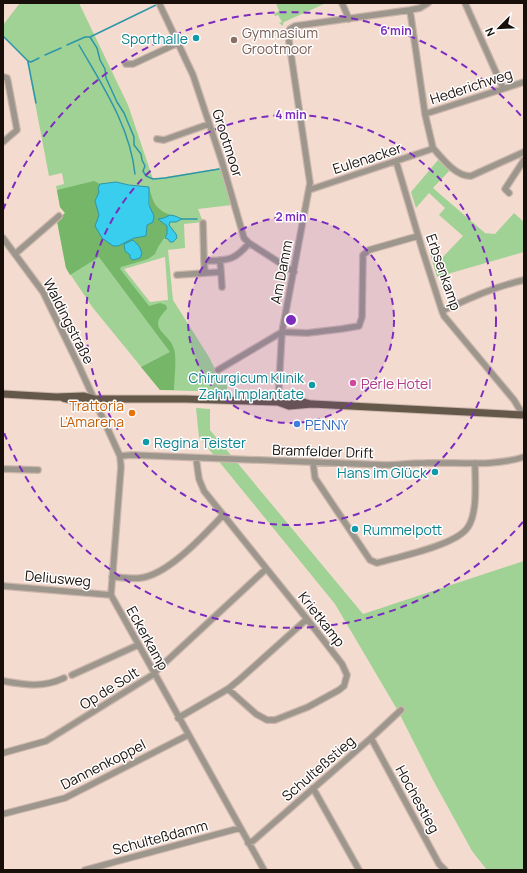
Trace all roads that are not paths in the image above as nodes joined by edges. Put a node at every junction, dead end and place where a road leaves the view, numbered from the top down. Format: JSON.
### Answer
{"nodes":[{"id":1,"x":159,"y":3,"type":"edge"},
{"id":2,"x":342,"y":3,"type":"edge"},
{"id":3,"x":428,"y":3,"type":"edge"},
{"id":4,"x":465,"y":3,"type":"edge"},
{"id":5,"x":410,"y":10,"type":"junction"},
{"id":6,"x":349,"y":19,"type":"junction"},
{"id":7,"x":178,"y":43,"type":"junction"},
{"id":8,"x":126,"y":64,"type":"dead end"},
{"id":9,"x":3,"y":77,"type":"edge"},
{"id":10,"x":524,"y":82,"type":"edge"},
{"id":11,"x":503,"y":88,"type":"junction"},
{"id":12,"x":425,"y":114,"type":"junction"},
{"id":13,"x":209,"y":124,"type":"junction"},
{"id":14,"x":157,"y":139,"type":"dead end"},
{"id":15,"x":3,"y":142,"type":"edge"},
{"id":16,"x":433,"y":148,"type":"junction"},
{"id":17,"x":524,"y":152,"type":"edge"},
{"id":18,"x":524,"y":160,"type":"edge"},
{"id":19,"x":396,"y":161,"type":"junction"},
{"id":20,"x":309,"y":190,"type":"junction"},
{"id":21,"x":510,"y":193,"type":"dead end"},
{"id":22,"x":59,"y":216,"type":"dead end"},
{"id":23,"x":203,"y":223,"type":"dead end"},
{"id":24,"x":418,"y":236,"type":"junction"},
{"id":25,"x":3,"y":238,"type":"edge"},
{"id":26,"x":249,"y":243,"type":"junction"},
{"id":27,"x":15,"y":254,"type":"junction"},
{"id":28,"x":220,"y":260,"type":"junction"},
{"id":29,"x":204,"y":261,"type":"junction"},
{"id":30,"x":221,"y":272,"type":"junction"},
{"id":31,"x":294,"y":272,"type":"junction"},
{"id":32,"x":205,"y":273,"type":"junction"},
{"id":33,"x":177,"y":275,"type":"dead end"},
{"id":34,"x":524,"y":280,"type":"edge"},
{"id":35,"x":222,"y":287,"type":"dead end"},
{"id":36,"x":442,"y":311,"type":"junction"},
{"id":37,"x":282,"y":332,"type":"junction"},
{"id":38,"x":218,"y":370,"type":"dead end"},
{"id":39,"x":3,"y":394,"type":"edge"},
{"id":40,"x":94,"y":399,"type":"junction"},
{"id":41,"x":278,"y":402,"type":"junction"},
{"id":42,"x":524,"y":415,"type":"edge"},
{"id":43,"x":120,"y":456,"type":"junction"},
{"id":44,"x":524,"y":457,"type":"edge"},
{"id":45,"x":196,"y":458,"type":"junction"},
{"id":46,"x":313,"y":462,"type":"junction"},
{"id":47,"x":475,"y":463,"type":"junction"},
{"id":48,"x":3,"y":469,"type":"edge"},
{"id":49,"x":38,"y":470,"type":"dead end"},
{"id":50,"x":223,"y":515,"type":"junction"},
{"id":51,"x":266,"y":569,"type":"junction"},
{"id":52,"x":112,"y":577,"type":"junction"},
{"id":53,"x":3,"y":586,"type":"edge"},
{"id":54,"x":111,"y":595,"type":"junction"},
{"id":55,"x":307,"y":619,"type":"junction"},
{"id":56,"x":138,"y":645,"type":"junction"},
{"id":57,"x":154,"y":674,"type":"junction"},
{"id":58,"x":72,"y":675,"type":"dead end"},
{"id":59,"x":64,"y":678,"type":"dead end"},
{"id":60,"x":3,"y":681,"type":"edge"},
{"id":61,"x":228,"y":689,"type":"junction"},
{"id":62,"x":402,"y":710,"type":"dead end"},
{"id":63,"x":178,"y":718,"type":"junction"},
{"id":64,"x":188,"y":735,"type":"junction"},
{"id":65,"x":371,"y":738,"type":"junction"},
{"id":66,"x":3,"y":753,"type":"edge"},
{"id":67,"x":313,"y":788,"type":"junction"},
{"id":68,"x":3,"y":814,"type":"edge"},
{"id":69,"x":240,"y":828,"type":"junction"},
{"id":70,"x":248,"y":843,"type":"junction"},
{"id":71,"x":85,"y":870,"type":"edge"},
{"id":72,"x":264,"y":870,"type":"edge"},
{"id":73,"x":359,"y":870,"type":"edge"},
{"id":74,"x":445,"y":870,"type":"edge"}],
"edges":[{"from":1,"to":7,"type":"street","name":"Grootmoor"},
{"from":2,"to":6,"type":"street"},
{"from":3,"to":5,"type":"street"},
{"from":4,"to":11,"type":"street"},
{"from":5,"to":6,"type":"street"},
{"from":5,"to":12,"type":"street"},
{"from":6,"to":20,"type":"street","name":"Am Damm"},
{"from":7,"to":8,"type":"street"},
{"from":7,"to":13,"type":"street","name":"Grootmoor"},
{"from":9,"to":15,"type":"street"},
{"from":10,"to":11,"type":"street","name":"Hederichweg"},
{"from":11,"to":12,"type":"street","name":"Hederichweg"},
{"from":12,"to":16,"type":"street"},
{"from":13,"to":14,"type":"street"},
{"from":13,"to":26,"type":"street","name":"Grootmoor"},
{"from":16,"to":17,"type":"street"},
{"from":16,"to":19,"type":"street","name":"Eulenacker"},
{"from":18,"to":21,"type":"street"},
{"from":19,"to":20,"type":"street","name":"Eulenacker"},
{"from":19,"to":24,"type":"street","name":"Erbsenkamp"},
{"from":20,"to":31,"type":"street","name":"Am Damm"},
{"from":22,"to":27,"type":"street"},
{"from":23,"to":29,"type":"street"},
{"from":24,"to":36,"type":"street","name":"Erbsenkamp"},
{"from":24,"to":37,"type":"street"},
{"from":25,"to":27,"type":"street","name":"Waldingstraße"},
{"from":26,"to":28,"type":"street"},
{"from":26,"to":31,"type":"street","name":"Grootmoor"},
{"from":27,"to":40,"type":"street","name":"Waldingstraße"},
{"from":28,"to":29,"type":"street"},
{"from":28,"to":30,"type":"street"},
{"from":29,"to":32,"type":"street"},
{"from":30,"to":32,"type":"street"},
{"from":30,"to":35,"type":"street"},
{"from":31,"to":37,"type":"street","name":"Am Damm"},
{"from":32,"to":33,"type":"street"},
{"from":34,"to":36,"type":"street"},
{"from":36,"to":42,"type":"street","name":"Erbsenkamp"},
{"from":37,"to":38,"type":"street"},
{"from":37,"to":41,"type":"street","name":"Am Damm"},
{"from":39,"to":40,"type":"main road"},
{"from":40,"to":41,"type":"main road"},
{"from":40,"to":43,"type":"street","name":"Eckerkamp"},
{"from":41,"to":42,"type":"main road"},
{"from":43,"to":45,"type":"street","name":"Bramfelder Drift"},
{"from":43,"to":52,"type":"street","name":"Eckerkamp"},
{"from":44,"to":47,"type":"street","name":"Bramfelder Drift"},
{"from":45,"to":46,"type":"street","name":"Bramfelder Drift"},
{"from":45,"to":50,"type":"street","name":"Krietkamp"},
{"from":46,"to":47,"type":"street","name":"Bramfelder Drift"},
{"from":46,"to":47,"type":"street"},
{"from":48,"to":49,"type":"street"},
{"from":50,"to":51,"type":"street","name":"Krietkamp"},
{"from":50,"to":52,"type":"street"},
{"from":51,"to":55,"type":"street","name":"Krietkamp"},
{"from":51,"to":57,"type":"street","name":"Op de Solt"},
{"from":52,"to":54,"type":"street","name":"Eckerkamp"},
{"from":53,"to":54,"type":"street","name":"Deliusweg"},
{"from":54,"to":56,"type":"street","name":"Eckerkamp"},
{"from":55,"to":61,"type":"street"},
{"from":55,"to":61,"type":"street","name":"Krietkamp"},
{"from":56,"to":57,"type":"street","name":"Eckerkamp"},
{"from":56,"to":58,"type":"street"},
{"from":57,"to":63,"type":"street","name":"Eckerkamp"},
{"from":57,"to":66,"type":"street","name":"Op de Solt"},
{"from":59,"to":60,"type":"street"},
{"from":61,"to":63,"type":"street"},
{"from":62,"to":65,"type":"street","name":"Schulteßstieg"},
{"from":63,"to":64,"type":"street","name":"Eckerkamp"},
{"from":64,"to":68,"type":"street","name":"Dannenkoppel"},
{"from":64,"to":69,"type":"street","name":"Eckerkamp"},
{"from":65,"to":67,"type":"street","name":"Schulteßstieg"},
{"from":65,"to":74,"type":"street","name":"Hochestieg"},
{"from":67,"to":70,"type":"street","name":"Schulteßstieg"},
{"from":67,"to":73,"type":"street"},
{"from":69,"to":70,"type":"street","name":"Eckerkamp"},
{"from":69,"to":71,"type":"street","name":"Schulteßdamm"},
{"from":70,"to":72,"type":"street","name":"Eckerkamp"}]}
